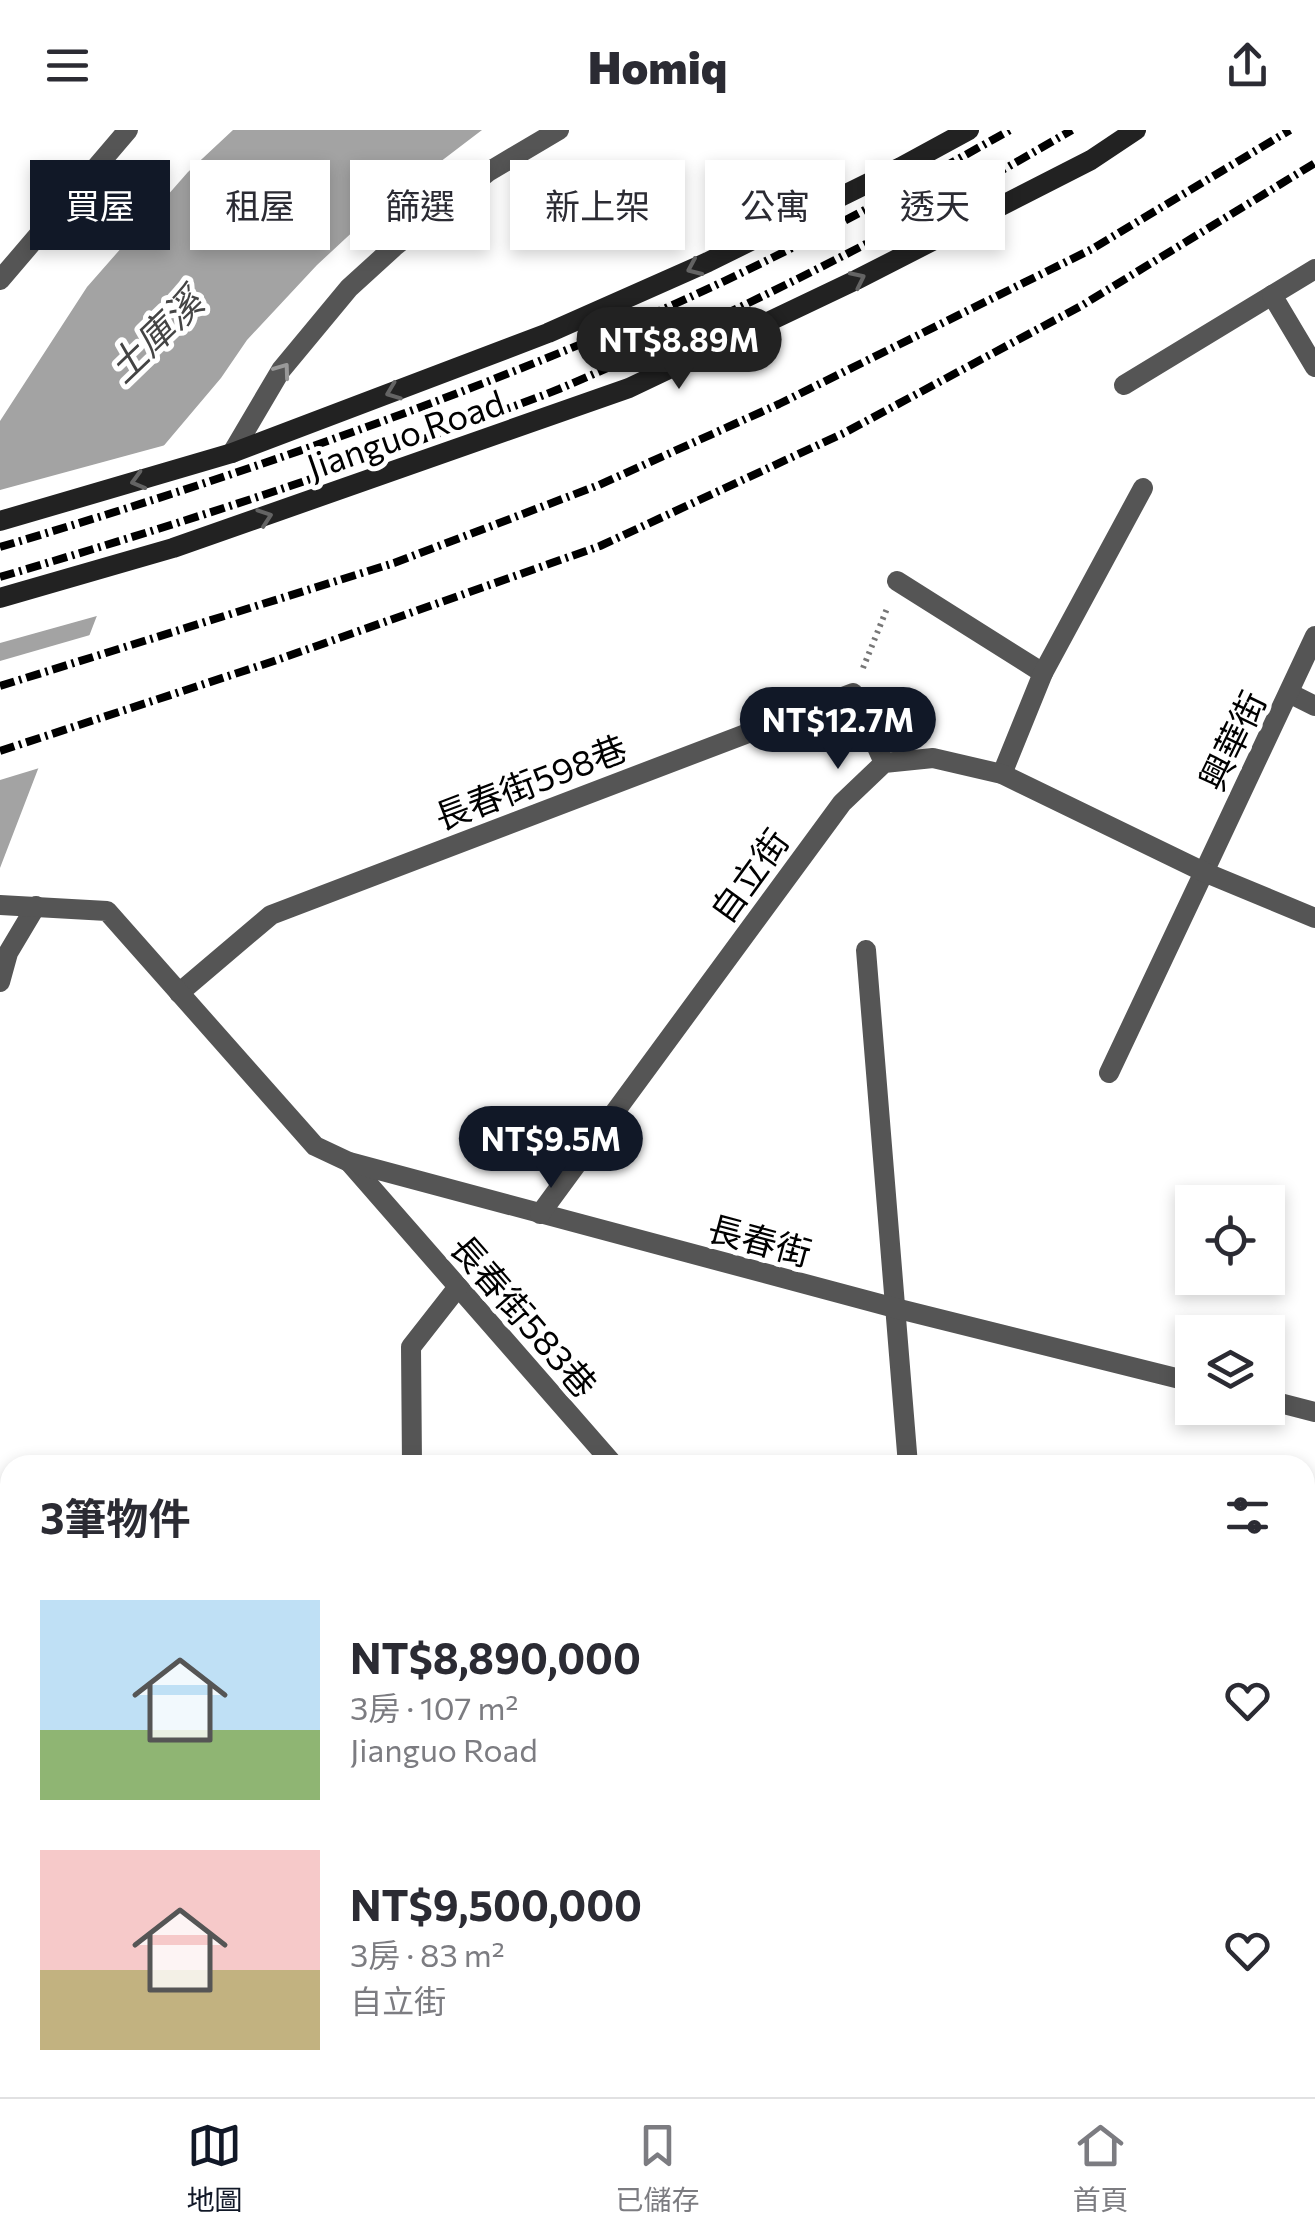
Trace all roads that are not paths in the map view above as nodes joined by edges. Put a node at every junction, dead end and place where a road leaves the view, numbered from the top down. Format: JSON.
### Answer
{"nodes":[{"id":1,"x":128,"y":130,"type":"edge"},
{"id":2,"x":559,"y":130,"type":"edge"},
{"id":3,"x":968,"y":130,"type":"edge"},
{"id":4,"x":1136,"y":130,"type":"edge"},
{"id":5,"x":1315,"y":269,"type":"edge"},
{"id":6,"x":0,"y":280,"type":"edge"},
{"id":7,"x":1272,"y":295,"type":"junction"},
{"id":8,"x":1315,"y":366,"type":"edge"},
{"id":9,"x":1124,"y":385,"type":"dead end"},
{"id":10,"x":232,"y":453,"type":"junction"},
{"id":11,"x":1142,"y":488,"type":"dead end"},
{"id":12,"x":0,"y":522,"type":"edge"},
{"id":13,"x":897,"y":581,"type":"road end"},
{"id":14,"x":0,"y":598,"type":"edge"},
{"id":15,"x":1315,"y":636,"type":"edge"},
{"id":16,"x":1043,"y":673,"type":"junction"},
{"id":17,"x":1289,"y":693,"type":"junction"},
{"id":18,"x":1315,"y":706,"type":"edge"},
{"id":19,"x":884,"y":762,"type":"junction"},
{"id":20,"x":1002,"y":774,"type":"junction"},
{"id":21,"x":1204,"y":872,"type":"junction"},
{"id":22,"x":0,"y":906,"type":"edge"},
{"id":23,"x":36,"y":906,"type":"junction"},
{"id":24,"x":1315,"y":918,"type":"edge"},
{"id":25,"x":866,"y":950,"type":"dead end"},
{"id":26,"x":0,"y":982,"type":"edge"},
{"id":27,"x":180,"y":993,"type":"junction"},
{"id":28,"x":1109,"y":1073,"type":"dead end"},
{"id":29,"x":349,"y":1162,"type":"junction"},
{"id":30,"x":540,"y":1214,"type":"junction"},
{"id":31,"x":458,"y":1287,"type":"junction"},
{"id":32,"x":894,"y":1308,"type":"junction"},
{"id":33,"x":1175,"y":1378,"type":"edge"},
{"id":34,"x":1285,"y":1404,"type":"edge"},
{"id":35,"x":1315,"y":1412,"type":"edge"},
{"id":36,"x":412,"y":1455,"type":"edge"},
{"id":37,"x":605,"y":1455,"type":"edge"},
{"id":38,"x":907,"y":1455,"type":"edge"}],
"edges":[{"from":1,"to":6,"type":"street"},
{"from":10,"to":2,"type":"street","one_way":true},
{"from":3,"to":10,"type":"main road","name":"Jianguo Road","one_way":true},
{"from":14,"to":4,"type":"main road","name":"Jianguo Road","one_way":true},
{"from":5,"to":7,"type":"street"},
{"from":7,"to":8,"type":"street"},
{"from":7,"to":9,"type":"street"},
{"from":10,"to":12,"type":"main road","name":"Jianguo Road","one_way":true},
{"from":11,"to":16,"type":"street"},
{"from":13,"to":16,"type":"street"},
{"from":15,"to":17,"type":"street","name":"興華街"},
{"from":16,"to":20,"type":"street"},
{"from":17,"to":18,"type":"street"},
{"from":17,"to":21,"type":"street","name":"興華街"},
{"from":19,"to":20,"type":"street"},
{"from":19,"to":27,"type":"street","name":"長春街598巷"},
{"from":19,"to":30,"type":"street","name":"自立街"},
{"from":20,"to":21,"type":"street"},
{"from":21,"to":24,"type":"street"},
{"from":21,"to":28,"type":"street","name":"興華街"},
{"from":22,"to":23,"type":"street","name":"長春街"},
{"from":23,"to":26,"type":"street"},
{"from":23,"to":27,"type":"street","name":"長春街"},
{"from":25,"to":32,"type":"street"},
{"from":27,"to":29,"type":"street","name":"長春街"},
{"from":29,"to":30,"type":"street","name":"長春街"},
{"from":29,"to":31,"type":"street","name":"長春街583巷"},
{"from":30,"to":32,"type":"street","name":"長春街"},
{"from":31,"to":36,"type":"street"},
{"from":31,"to":37,"type":"street","name":"長春街583巷"},
{"from":32,"to":33,"type":"street","name":"長春街"},
{"from":32,"to":38,"type":"street"},
{"from":34,"to":35,"type":"street"}]}
